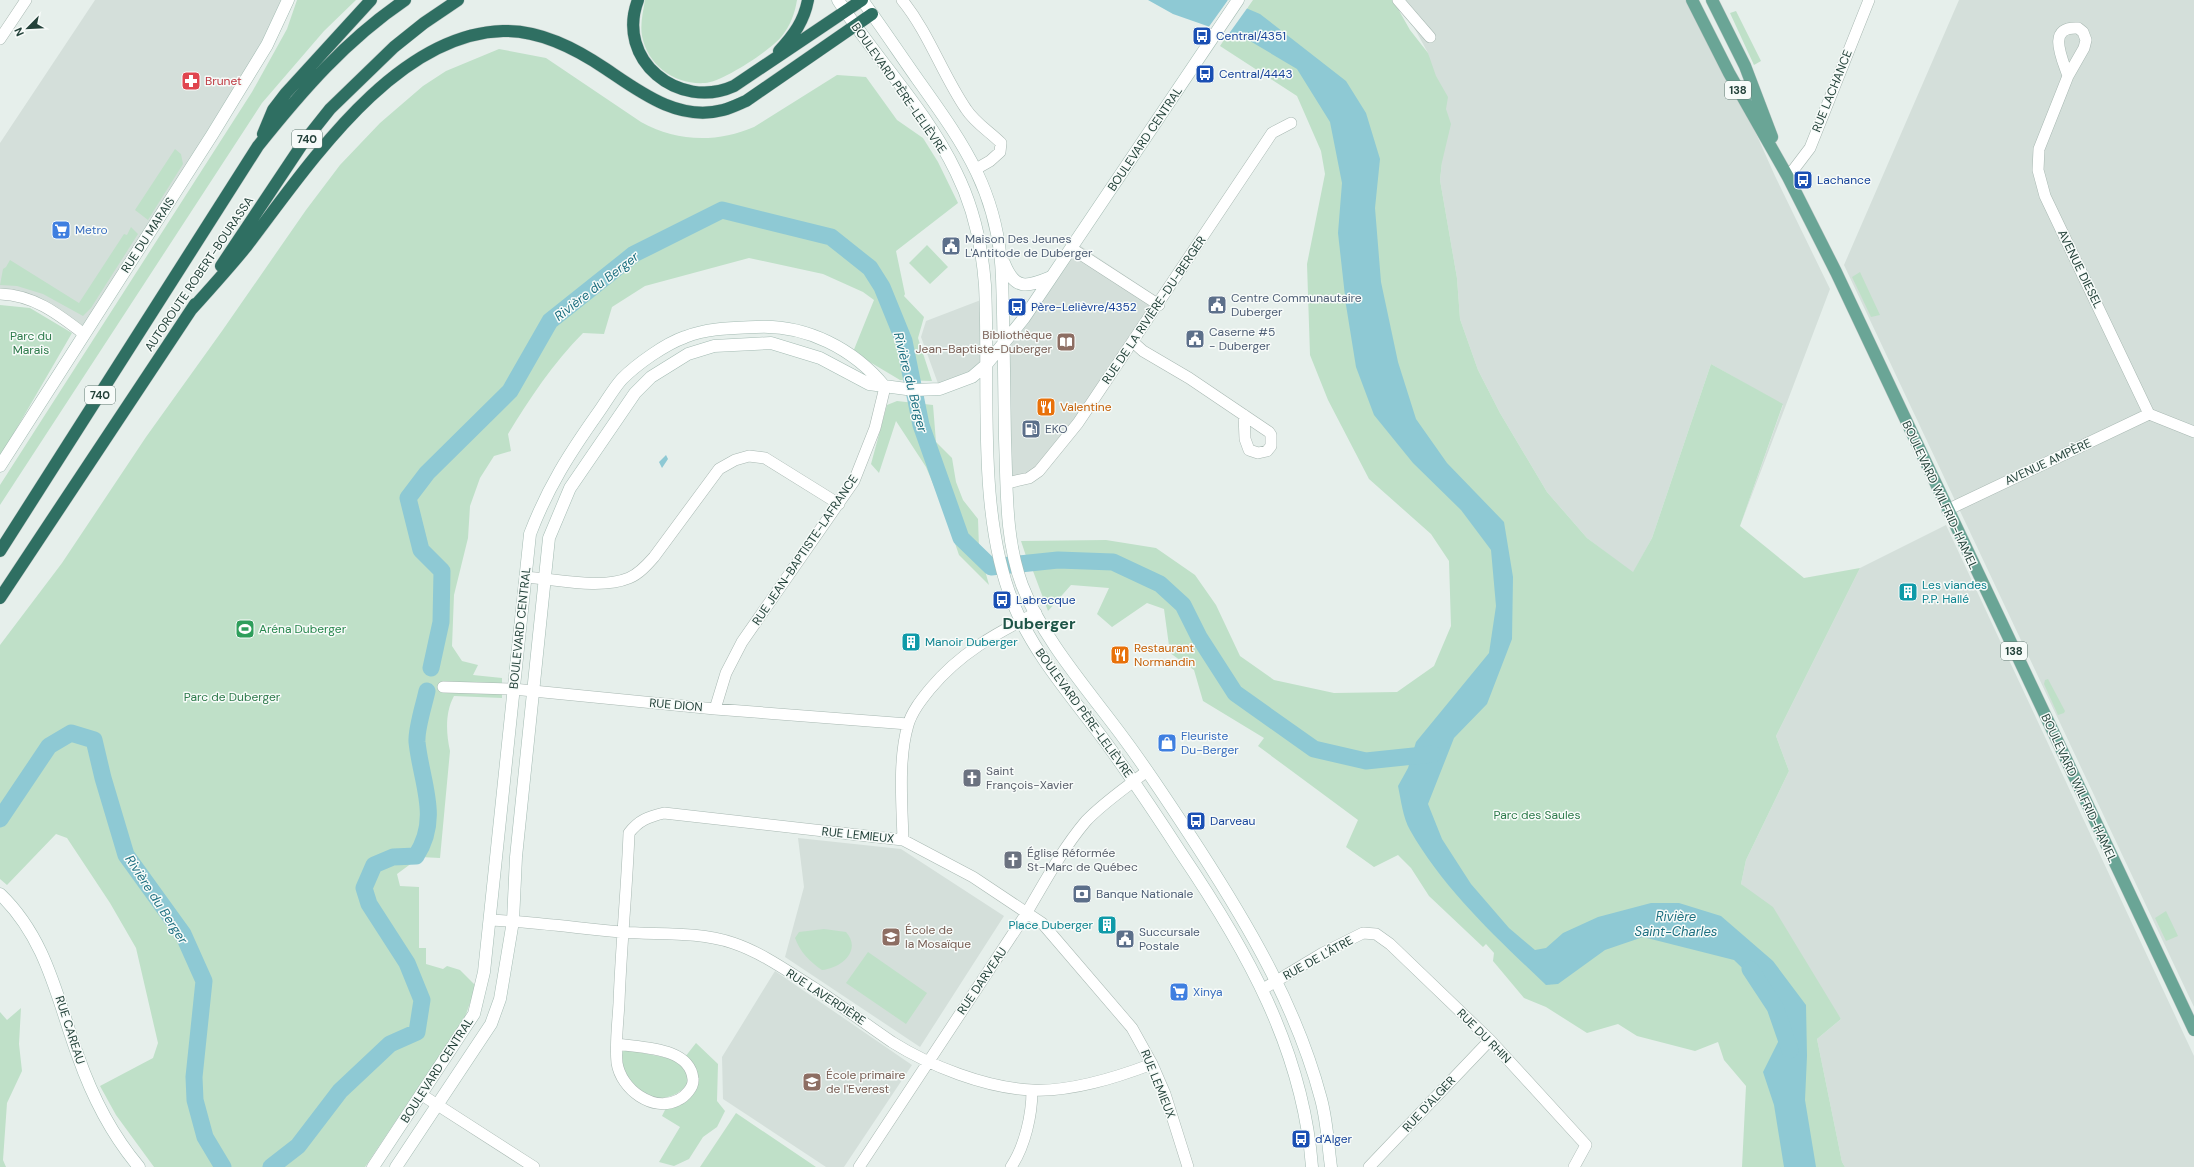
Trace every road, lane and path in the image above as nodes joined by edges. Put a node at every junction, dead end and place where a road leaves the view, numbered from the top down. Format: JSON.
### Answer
{"nodes":[{"id":1,"x":26,"y":0,"type":"edge"},
{"id":2,"x":288,"y":0,"type":"edge"},
{"id":3,"x":371,"y":0,"type":"edge"},
{"id":4,"x":405,"y":0,"type":"edge"},
{"id":5,"x":458,"y":0,"type":"edge"},
{"id":6,"x":638,"y":0,"type":"edge"},
{"id":7,"x":808,"y":0,"type":"edge"},
{"id":8,"x":838,"y":0,"type":"edge"},
{"id":9,"x":902,"y":0,"type":"edge"},
{"id":10,"x":1238,"y":0,"type":"edge"},
{"id":11,"x":1398,"y":0,"type":"edge"},
{"id":12,"x":1692,"y":0,"type":"edge"},
{"id":13,"x":1712,"y":0,"type":"edge"},
{"id":14,"x":1869,"y":0,"type":"edge"},
{"id":15,"x":867,"y":4,"type":"edge"},
{"id":16,"x":845,"y":12,"type":"junction"},
{"id":17,"x":855,"y":25,"type":"junction"},
{"id":18,"x":1430,"y":37,"type":"dead end"},
{"id":19,"x":0,"y":39,"type":"edge"},
{"id":20,"x":760,"y":70,"type":"junction"},
{"id":21,"x":2068,"y":76,"type":"dead end"},
{"id":22,"x":1291,"y":123,"type":"dead end"},
{"id":23,"x":258,"y":146,"type":"junction"},
{"id":24,"x":976,"y":169,"type":"junction"},
{"id":25,"x":1788,"y":177,"type":"junction"},
{"id":26,"x":1071,"y":248,"type":"junction"},
{"id":27,"x":1001,"y":256,"type":"junction"},
{"id":28,"x":1051,"y":277,"type":"junction"},
{"id":29,"x":0,"y":294,"type":"edge"},
{"id":30,"x":1159,"y":305,"type":"junction"},
{"id":31,"x":192,"y":310,"type":"junction"},
{"id":32,"x":84,"y":334,"type":"junction"},
{"id":33,"x":1133,"y":342,"type":"junction"},
{"id":34,"x":1004,"y":343,"type":"junction"},
{"id":35,"x":986,"y":365,"type":"junction"},
{"id":36,"x":885,"y":387,"type":"junction"},
{"id":37,"x":2149,"y":414,"type":"junction"},
{"id":38,"x":1244,"y":416,"type":"dead end"},
{"id":39,"x":2194,"y":432,"type":"edge"},
{"id":40,"x":0,"y":466,"type":"edge"},
{"id":41,"x":1007,"y":483,"type":"junction"},
{"id":42,"x":839,"y":504,"type":"junction"},
{"id":43,"x":1947,"y":510,"type":"junction"},
{"id":44,"x":0,"y":551,"type":"edge"},
{"id":45,"x":525,"y":577,"type":"junction"},
{"id":46,"x":544,"y":578,"type":"junction"},
{"id":47,"x":0,"y":598,"type":"edge"},
{"id":48,"x":1036,"y":613,"type":"junction"},
{"id":49,"x":1021,"y":621,"type":"junction"},
{"id":50,"x":443,"y":687,"type":"dead end"},
{"id":51,"x":513,"y":689,"type":"junction"},
{"id":52,"x":532,"y":692,"type":"junction"},
{"id":53,"x":715,"y":709,"type":"junction"},
{"id":54,"x":908,"y":724,"type":"junction"},
{"id":55,"x":1147,"y":771,"type":"junction"},
{"id":56,"x":1134,"y":781,"type":"junction"},
{"id":57,"x":903,"y":840,"type":"junction"},
{"id":58,"x":0,"y":894,"type":"edge"},
{"id":59,"x":1026,"y":914,"type":"junction"},
{"id":60,"x":490,"y":920,"type":"junction"},
{"id":61,"x":513,"y":921,"type":"junction"},
{"id":62,"x":621,"y":932,"type":"junction"},
{"id":63,"x":1376,"y":934,"type":"joint"},
{"id":64,"x":1277,"y":981,"type":"junction"},
{"id":65,"x":1263,"y":989,"type":"junction"},
{"id":66,"x":2194,"y":1030,"type":"edge"},
{"id":67,"x":1490,"y":1040,"type":"junction"},
{"id":68,"x":617,"y":1044,"type":"junction"},
{"id":69,"x":929,"y":1061,"type":"junction"},
{"id":70,"x":1152,"y":1064,"type":"junction"},
{"id":71,"x":1032,"y":1090,"type":"junction"},
{"id":72,"x":422,"y":1095,"type":"junction"},
{"id":73,"x":438,"y":1106,"type":"junction"},
{"id":74,"x":139,"y":1167,"type":"edge"},
{"id":75,"x":373,"y":1167,"type":"edge"},
{"id":76,"x":396,"y":1167,"type":"edge"},
{"id":77,"x":534,"y":1167,"type":"edge"},
{"id":78,"x":859,"y":1167,"type":"edge"},
{"id":79,"x":1011,"y":1167,"type":"edge"},
{"id":80,"x":1188,"y":1167,"type":"edge"},
{"id":81,"x":1312,"y":1167,"type":"edge"},
{"id":82,"x":1331,"y":1167,"type":"edge"},
{"id":83,"x":1369,"y":1167,"type":"edge"},
{"id":84,"x":1574,"y":1167,"type":"edge"}],
"edges":[{"from":1,"to":19,"type":"street"},
{"from":2,"to":32,"type":"street","name":"RUE DU MARAIS"},
{"from":3,"to":23,"type":"highway"},
{"from":4,"to":23,"type":"highway","name":"AUTOROUTE ROBERT-BOURASSA","number":"740"},
{"from":5,"to":31,"type":"highway","name":"AUTOROUTE ROBERT-BOURASSA","number":"740"},
{"from":6,"to":20,"type":"highway"},
{"from":7,"to":20,"type":"highway"},
{"from":8,"to":16,"type":"street","name":"BOULEVARD PÈRE-LELIÈVRE"},
{"from":9,"to":24,"type":"street"},
{"from":10,"to":26,"type":"street","name":"BOULEVARD CENTRAL"},
{"from":11,"to":18,"type":"street"},
{"from":12,"to":25,"type":"main road","name":"BOULEVARD WILFRID-HAMEL","number":"138"},
{"from":13,"to":25,"type":"main road","name":"BOULEVARD WILFRID-HAMEL","number":"138"},
{"from":14,"to":25,"type":"street","name":"RUE LACHANCE"},
{"from":15,"to":16,"type":"highway"},
{"from":15,"to":17,"type":"highway"},
{"from":15,"to":24,"type":"street","name":"BOULEVARD PÈRE-LELIÈVRE"},
{"from":16,"to":17,"type":"street","name":"BOULEVARD PÈRE-LELIÈVRE"},
{"from":16,"to":20,"type":"highway"},
{"from":17,"to":31,"type":"highway"},
{"from":17,"to":35,"type":"street","name":"BOULEVARD PÈRE-LELIÈVRE"},
{"from":21,"to":37,"type":"street","name":"AVENUE DIESEL"},
{"from":22,"to":30,"type":"street","name":"RUE DE LA RIVIÈRE-DU-BERGER"},
{"from":23,"to":44,"type":"highway","name":"AUTOROUTE ROBERT-BOURASSA","number":"740"},
{"from":24,"to":27,"type":"street","name":"BOULEVARD PÈRE-LELIÈVRE"},
{"from":25,"to":43,"type":"main road","name":"BOULEVARD WILFRID-HAMEL","number":"138"},
{"from":26,"to":28,"type":"street","name":"BOULEVARD CENTRAL"},
{"from":26,"to":30,"type":"street"},
{"from":27,"to":28,"type":"street"},
{"from":27,"to":34,"type":"street","name":"BOULEVARD PÈRE-LELIÈVRE"},
{"from":28,"to":34,"type":"street","name":"BOULEVARD CENTRAL"},
{"from":29,"to":32,"type":"street"},
{"from":30,"to":33,"type":"street","name":"RUE DE LA RIVIÈRE-DU-BERGER"},
{"from":31,"to":47,"type":"highway","name":"AUTOROUTE ROBERT-BOURASSA","number":"740"},
{"from":32,"to":40,"type":"street","name":"RUE DU MARAIS"},
{"from":33,"to":38,"type":"street"},
{"from":33,"to":41,"type":"street","name":"RUE DE LA RIVIÈRE-DU-BERGER"},
{"from":34,"to":35,"type":"street","name":"BOULEVARD CENTRAL"},
{"from":34,"to":41,"type":"street","name":"BOULEVARD PÈRE-LELIÈVRE"},
{"from":35,"to":36,"type":"street","name":"BOULEVARD CENTRAL"},
{"from":35,"to":49,"type":"street","name":"BOULEVARD PÈRE-LELIÈVRE"},
{"from":36,"to":42,"type":"street","name":"RUE JEAN-BAPTISTE-LAFRANCE"},
{"from":36,"to":45,"type":"street","name":"BOULEVARD CENTRAL"},
{"from":36,"to":46,"type":"street","name":"BOULEVARD CENTRAL"},
{"from":37,"to":39,"type":"street"},
{"from":37,"to":43,"type":"street","name":"AVENUE AMPÈRE"},
{"from":41,"to":48,"type":"street","name":"BOULEVARD PÈRE-LELIÈVRE"},
{"from":42,"to":46,"type":"street"},
{"from":42,"to":53,"type":"street","name":"RUE JEAN-BAPTISTE-LAFRANCE"},
{"from":43,"to":66,"type":"main road","name":"BOULEVARD WILFRID-HAMEL","number":"138"},
{"from":45,"to":46,"type":"street"},
{"from":45,"to":51,"type":"street","name":"BOULEVARD CENTRAL"},
{"from":46,"to":52,"type":"street","name":"BOULEVARD CENTRAL"},
{"from":48,"to":49,"type":"street"},
{"from":48,"to":55,"type":"street","name":"BOULEVARD PÈRE-LELIÈVRE"},
{"from":49,"to":54,"type":"street"},
{"from":49,"to":56,"type":"street","name":"BOULEVARD PÈRE-LELIÈVRE"},
{"from":50,"to":51,"type":"street","name":"RUE DION"},
{"from":51,"to":52,"type":"street","name":"RUE DION"},
{"from":51,"to":60,"type":"street","name":"BOULEVARD CENTRAL"},
{"from":52,"to":53,"type":"street","name":"RUE DION"},
{"from":52,"to":61,"type":"street","name":"BOULEVARD CENTRAL"},
{"from":53,"to":54,"type":"street","name":"RUE DION"},
{"from":54,"to":57,"type":"street"},
{"from":55,"to":56,"type":"street","name":"RUE DARVEAU"},
{"from":55,"to":64,"type":"street","name":"BOULEVARD PÈRE-LELIÈVRE"},
{"from":56,"to":59,"type":"street","name":"RUE DARVEAU"},
{"from":56,"to":65,"type":"street","name":"BOULEVARD PÈRE-LELIÈVRE"},
{"from":57,"to":59,"type":"street","name":"RUE LEMIEUX"},
{"from":57,"to":62,"type":"street","name":"RUE LEMIEUX"},
{"from":58,"to":74,"type":"street","name":"RUE CAREAU"},
{"from":59,"to":69,"type":"street","name":"RUE DARVEAU"},
{"from":59,"to":70,"type":"street","name":"RUE LEMIEUX"},
{"from":60,"to":61,"type":"street","name":"RUE LAVERDIÈRE"},
{"from":60,"to":72,"type":"street","name":"BOULEVARD CENTRAL"},
{"from":61,"to":62,"type":"street","name":"RUE LAVERDIÈRE"},
{"from":61,"to":73,"type":"street","name":"BOULEVARD CENTRAL"},
{"from":62,"to":68,"type":"street","name":"RUE LEMIEUX"},
{"from":62,"to":69,"type":"street","name":"RUE LAVERDIÈRE"},
{"from":63,"to":64,"type":"street","name":"RUE DE L'ÂTRE"},
{"from":63,"to":67,"type":"street","name":"RUE DU RHIN"},
{"from":64,"to":65,"type":"street","name":"RUE DE L'ÂTRE"},
{"from":64,"to":82,"type":"street","name":"BOULEVARD PÈRE-LELIÈVRE"},
{"from":65,"to":81,"type":"street","name":"BOULEVARD PÈRE-LELIÈVRE"},
{"from":67,"to":83,"type":"street","name":"RUE D'ALGER"},
{"from":67,"to":84,"type":"street","name":"RUE DU RHIN"},
{"from":68,"to":68,"type":"street","name":"RUE LEMIEUX"},
{"from":69,"to":71,"type":"street","name":"RUE LAVERDIÈRE"},
{"from":69,"to":78,"type":"street","name":"RUE DARVEAU"},
{"from":70,"to":71,"type":"street","name":"RUE LAVERDIÈRE"},
{"from":70,"to":80,"type":"street","name":"RUE LEMIEUX"},
{"from":71,"to":79,"type":"street"},
{"from":72,"to":73,"type":"street"},
{"from":72,"to":75,"type":"street","name":"BOULEVARD CENTRAL"},
{"from":73,"to":76,"type":"street","name":"BOULEVARD CENTRAL"},
{"from":73,"to":77,"type":"street"}]}
